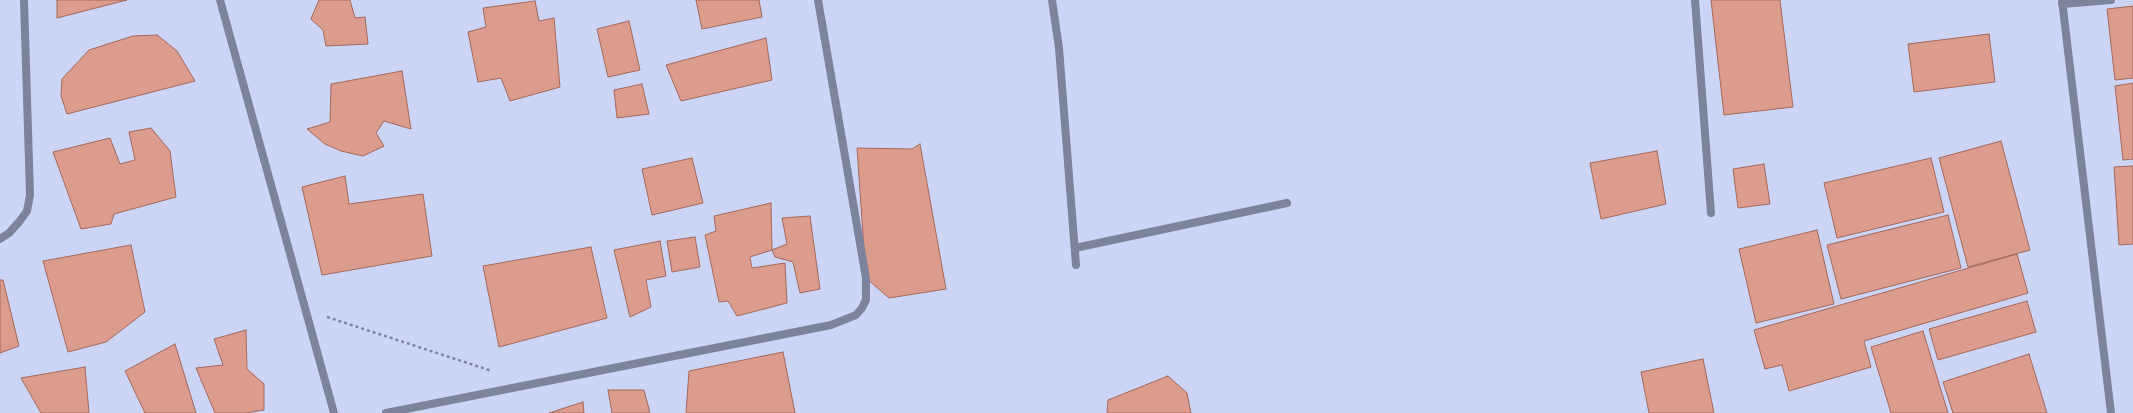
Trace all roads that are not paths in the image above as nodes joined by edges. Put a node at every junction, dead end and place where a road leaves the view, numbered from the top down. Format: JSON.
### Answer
{"nodes":[{"id":1,"x":24,"y":0,"type":"edge"},
{"id":2,"x":220,"y":0,"type":"edge"},
{"id":3,"x":818,"y":0,"type":"edge"},
{"id":4,"x":1052,"y":0,"type":"edge"},
{"id":5,"x":1695,"y":0,"type":"edge"},
{"id":6,"x":2111,"y":0,"type":"edge"},
{"id":7,"x":2062,"y":2,"type":"edge"},
{"id":8,"x":1287,"y":203,"type":"dead end"},
{"id":9,"x":1711,"y":213,"type":"dead end"},
{"id":10,"x":0,"y":239,"type":"edge"},
{"id":11,"x":1075,"y":248,"type":"junction"},
{"id":12,"x":1076,"y":265,"type":"dead end"},
{"id":13,"x":334,"y":413,"type":"edge"},
{"id":14,"x":386,"y":413,"type":"edge"},
{"id":15,"x":2111,"y":413,"type":"edge"}],
"edges":[{"from":1,"to":10,"type":"street"},
{"from":2,"to":13,"type":"street"},
{"from":3,"to":14,"type":"street"},
{"from":4,"to":11,"type":"street"},
{"from":5,"to":9,"type":"street"},
{"from":6,"to":7,"type":"street"},
{"from":7,"to":15,"type":"street"},
{"from":8,"to":11,"type":"street"},
{"from":11,"to":12,"type":"street"}]}
